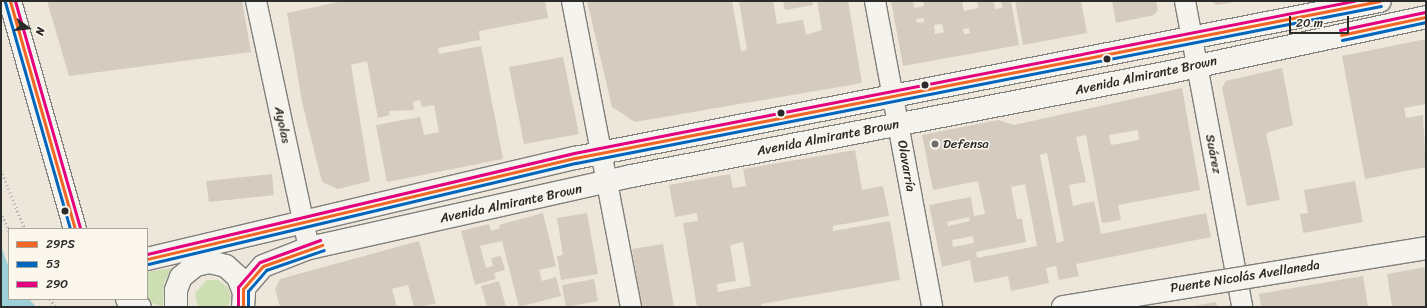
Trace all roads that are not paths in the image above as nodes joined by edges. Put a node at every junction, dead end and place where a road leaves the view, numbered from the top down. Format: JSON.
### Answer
{"nodes":[{"id":1,"x":10,"y":1,"type":"edge"},
{"id":2,"x":256,"y":1,"type":"edge"},
{"id":3,"x":572,"y":1,"type":"edge"},
{"id":4,"x":875,"y":1,"type":"edge"},
{"id":5,"x":1185,"y":1,"type":"edge"},
{"id":6,"x":1380,"y":1,"type":"edge"},
{"id":7,"x":1426,"y":17,"type":"edge"},
{"id":8,"x":1192,"y":36,"type":"junction"},
{"id":9,"x":1197,"y":66,"type":"junction"},
{"id":10,"x":892,"y":95,"type":"junction"},
{"id":11,"x":899,"y":124,"type":"junction"},
{"id":12,"x":601,"y":153,"type":"junction"},
{"id":13,"x":608,"y":182,"type":"junction"},
{"id":14,"x":303,"y":223,"type":"junction"},
{"id":15,"x":75,"y":228,"type":"edge"},
{"id":16,"x":228,"y":241,"type":"junction"},
{"id":17,"x":309,"y":248,"type":"junction"},
{"id":18,"x":1426,"y":248,"type":"edge"},
{"id":19,"x":175,"y":254,"type":"junction"},
{"id":20,"x":148,"y":259,"type":"edge"},
{"id":21,"x":204,"y":263,"type":"junction"},
{"id":22,"x":129,"y":300,"type":"edge"},
{"id":23,"x":245,"y":300,"type":"edge"},
{"id":24,"x":140,"y":307,"type":"edge"},
{"id":25,"x":176,"y":307,"type":"edge"},
{"id":26,"x":631,"y":307,"type":"edge"},
{"id":27,"x":932,"y":307,"type":"edge"},
{"id":28,"x":1063,"y":307,"type":"edge"},
{"id":29,"x":1242,"y":307,"type":"edge"}],
"edges":[{"from":1,"to":15,"type":"main road"},
{"from":2,"to":14,"type":"street","name":"Ayolas"},
{"from":3,"to":12,"type":"street"},
{"from":4,"to":10,"type":"street","name":"Olavarría"},
{"from":5,"to":8,"type":"street","name":"Suárez"},
{"from":6,"to":8,"type":"main road"},
{"from":7,"to":9,"type":"main road","name":"Avenida Almirante Brown"},
{"from":8,"to":9,"type":"street","name":"Suárez"},
{"from":8,"to":10,"type":"main road"},
{"from":9,"to":11,"type":"main road","name":"Avenida Almirante Brown"},
{"from":9,"to":29,"type":"street","name":"Suárez"},
{"from":10,"to":11,"type":"street","name":"Olavarría"},
{"from":10,"to":12,"type":"main road"},
{"from":11,"to":13,"type":"main road","name":"Avenida Almirante Brown"},
{"from":11,"to":27,"type":"street","name":"Olavarría"},
{"from":12,"to":13,"type":"street"},
{"from":12,"to":14,"type":"main road"},
{"from":13,"to":17,"type":"main road","name":"Avenida Almirante Brown"},
{"from":13,"to":26,"type":"street"},
{"from":14,"to":16,"type":"main road"},
{"from":14,"to":17,"type":"street","name":"Ayolas"},
{"from":16,"to":19,"type":"main road"},
{"from":16,"to":21,"type":"main road"},
{"from":17,"to":23,"type":"main road","name":"Avenida Almirante Brown"},
{"from":18,"to":28,"type":"main road","name":"Puente Nicolás Avellaneda","bridge":true},
{"from":19,"to":20,"type":"main road"},
{"from":19,"to":21,"type":"main road"},
{"from":21,"to":23,"type":"main road"},
{"from":21,"to":25,"type":"main road"},
{"from":22,"to":24,"type":"main road"}]}
